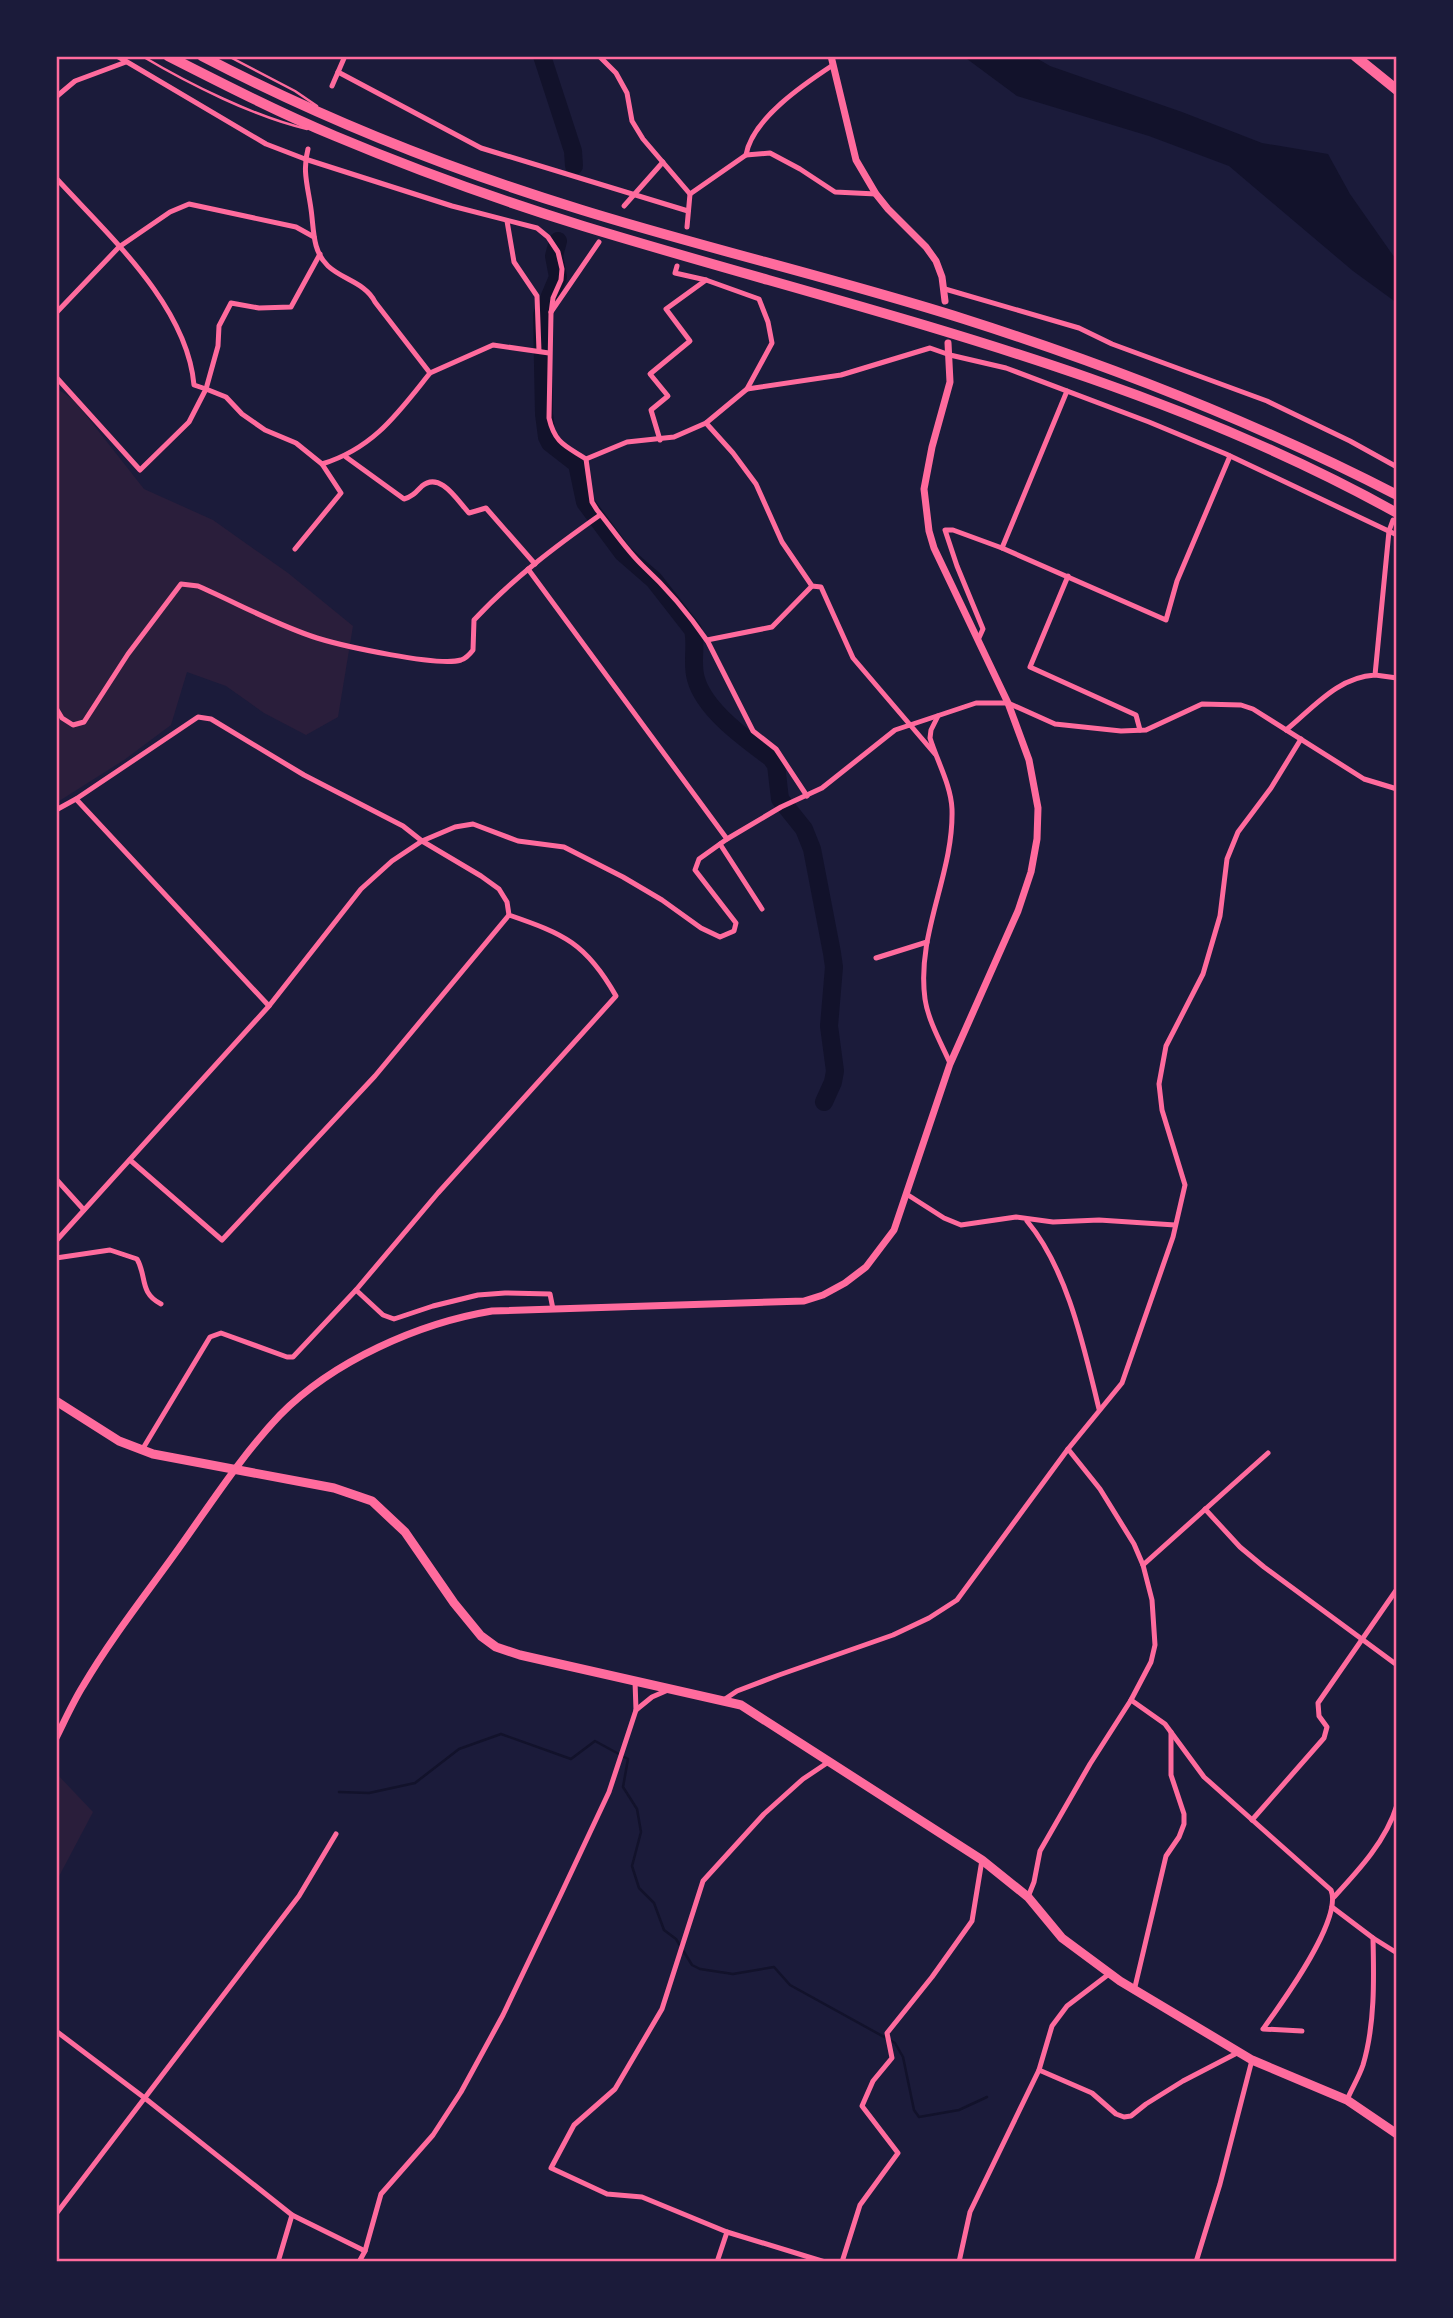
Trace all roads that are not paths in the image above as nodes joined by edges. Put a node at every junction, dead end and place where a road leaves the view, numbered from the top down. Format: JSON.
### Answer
{"nodes":[{"id":1,"x":117,"y":56,"type":"edge"},
{"id":2,"x":142,"y":56,"type":"edge"},
{"id":3,"x":168,"y":56,"type":"edge"},
{"id":4,"x":202,"y":56,"type":"edge"},
{"id":5,"x":228,"y":56,"type":"edge"},
{"id":6,"x":345,"y":56,"type":"edge"},
{"id":7,"x":599,"y":56,"type":"edge"},
{"id":8,"x":831,"y":56,"type":"edge"},
{"id":9,"x":1355,"y":56,"type":"edge"},
{"id":10,"x":126,"y":62,"type":"junction"},
{"id":11,"x":833,"y":65,"type":"junction"},
{"id":12,"x":338,"y":72,"type":"junction"},
{"id":13,"x":332,"y":86,"type":"dead end"},
{"id":14,"x":1397,"y":90,"type":"edge"},
{"id":15,"x":56,"y":97,"type":"edge"},
{"id":16,"x":339,"y":121,"type":"junction"},
{"id":17,"x":334,"y":136,"type":"junction"},
{"id":18,"x":471,"y":143,"type":"junction"},
{"id":19,"x":308,"y":149,"type":"dead end"},
{"id":20,"x":468,"y":153,"type":"dead end"},
{"id":21,"x":746,"y":155,"type":"junction"},
{"id":22,"x":305,"y":159,"type":"junction"},
{"id":23,"x":663,"y":162,"type":"junction"},
{"id":24,"x":56,"y":178,"type":"edge"},
{"id":25,"x":690,"y":194,"type":"junction"},
{"id":26,"x":876,"y":194,"type":"junction"},
{"id":27,"x":635,"y":195,"type":"junction"},
{"id":28,"x":455,"y":198,"type":"dead end"},
{"id":29,"x":452,"y":206,"type":"junction"},
{"id":30,"x":624,"y":206,"type":"dead end"},
{"id":31,"x":688,"y":211,"type":"junction"},
{"id":32,"x":507,"y":221,"type":"junction"},
{"id":33,"x":687,"y":227,"type":"dead end"},
{"id":34,"x":314,"y":237,"type":"junction"},
{"id":35,"x":599,"y":242,"type":"dead end"},
{"id":36,"x":119,"y":247,"type":"junction"},
{"id":37,"x":320,"y":254,"type":"junction"},
{"id":38,"x":677,"y":267,"type":"dead end"},
{"id":39,"x":706,"y":281,"type":"junction"},
{"id":40,"x":945,"y":289,"type":"junction"},
{"id":41,"x":945,"y":300,"type":"dead end"},
{"id":42,"x":56,"y":313,"type":"edge"},
{"id":43,"x":551,"y":313,"type":"junction"},
{"id":44,"x":550,"y":321,"type":"junction"},
{"id":45,"x":538,"y":328,"type":"junction"},
{"id":46,"x":948,"y":343,"type":"dead end"},
{"id":47,"x":539,"y":351,"type":"junction"},
{"id":48,"x":549,"y":352,"type":"junction"},
{"id":49,"x":950,"y":355,"type":"junction"},
{"id":50,"x":430,"y":373,"type":"junction"},
{"id":51,"x":56,"y":377,"type":"edge"},
{"id":52,"x":206,"y":389,"type":"junction"},
{"id":53,"x":747,"y":389,"type":"junction"},
{"id":54,"x":1067,"y":391,"type":"junction"},
{"id":55,"x":706,"y":423,"type":"junction"},
{"id":56,"x":660,"y":440,"type":"junction"},
{"id":57,"x":1230,"y":456,"type":"junction"},
{"id":58,"x":346,"y":457,"type":"junction"},
{"id":59,"x":586,"y":459,"type":"junction"},
{"id":60,"x":322,"y":464,"type":"junction"},
{"id":61,"x":1397,"y":467,"type":"edge"},
{"id":62,"x":1397,"y":495,"type":"edge"},
{"id":63,"x":600,"y":514,"type":"junction"},
{"id":64,"x":1395,"y":517,"type":"edge"},
{"id":65,"x":1389,"y":531,"type":"junction"},
{"id":66,"x":1397,"y":535,"type":"edge"},
{"id":67,"x":295,"y":548,"type":"dead end"},
{"id":68,"x":1002,"y":548,"type":"junction"},
{"id":69,"x":535,"y":564,"type":"junction"},
{"id":70,"x":528,"y":569,"type":"junction"},
{"id":71,"x":1068,"y":576,"type":"junction"},
{"id":72,"x":812,"y":586,"type":"junction"},
{"id":73,"x":707,"y":640,"type":"junction"},
{"id":74,"x":978,"y":640,"type":"junction"},
{"id":75,"x":1375,"y":675,"type":"junction"},
{"id":76,"x":1397,"y":678,"type":"edge"},
{"id":77,"x":1007,"y":703,"type":"junction"},
{"id":78,"x":56,"y":708,"type":"edge"},
{"id":79,"x":939,"y":716,"type":"junction"},
{"id":80,"x":911,"y":724,"type":"junction"},
{"id":81,"x":1140,"y":730,"type":"junction"},
{"id":82,"x":1286,"y":730,"type":"junction"},
{"id":83,"x":1301,"y":739,"type":"junction"},
{"id":84,"x":935,"y":754,"type":"junction"},
{"id":85,"x":1397,"y":789,"type":"edge"},
{"id":86,"x":807,"y":796,"type":"junction"},
{"id":87,"x":76,"y":799,"type":"junction"},
{"id":88,"x":56,"y":810,"type":"edge"},
{"id":89,"x":727,"y":839,"type":"junction"},
{"id":90,"x":422,"y":841,"type":"junction"},
{"id":91,"x":720,"y":844,"type":"junction"},
{"id":92,"x":762,"y":909,"type":"dead end"},
{"id":93,"x":509,"y":915,"type":"junction"},
{"id":94,"x":927,"y":942,"type":"junction"},
{"id":95,"x":877,"y":958,"type":"dead end"},
{"id":96,"x":269,"y":1006,"type":"junction"},
{"id":97,"x":950,"y":1064,"type":"junction"},
{"id":98,"x":130,"y":1160,"type":"junction"},
{"id":99,"x":56,"y":1179,"type":"edge"},
{"id":100,"x":908,"y":1195,"type":"junction"},
{"id":101,"x":84,"y":1210,"type":"junction"},
{"id":102,"x":1027,"y":1220,"type":"junction"},
{"id":103,"x":1175,"y":1225,"type":"junction"},
{"id":104,"x":56,"y":1241,"type":"edge"},
{"id":105,"x":56,"y":1258,"type":"edge"},
{"id":106,"x":356,"y":1290,"type":"junction"},
{"id":107,"x":161,"y":1304,"type":"dead end"},
{"id":108,"x":553,"y":1309,"type":"junction"},
{"id":109,"x":56,"y":1401,"type":"edge"},
{"id":110,"x":1099,"y":1409,"type":"junction"},
{"id":111,"x":1068,"y":1449,"type":"junction"},
{"id":112,"x":142,"y":1450,"type":"junction"},
{"id":113,"x":1268,"y":1453,"type":"dead end"},
{"id":114,"x":237,"y":1468,"type":"junction"},
{"id":115,"x":1205,"y":1509,"type":"junction"},
{"id":116,"x":1143,"y":1566,"type":"junction"},
{"id":117,"x":1397,"y":1589,"type":"edge"},
{"id":118,"x":1362,"y":1639,"type":"junction"},
{"id":119,"x":1397,"y":1665,"type":"edge"},
{"id":120,"x":635,"y":1680,"type":"junction"},
{"id":121,"x":670,"y":1689,"type":"junction"},
{"id":122,"x":724,"y":1699,"type":"junction"},
{"id":123,"x":1131,"y":1700,"type":"junction"},
{"id":124,"x":636,"y":1710,"type":"junction"},
{"id":125,"x":1171,"y":1732,"type":"junction"},
{"id":126,"x":56,"y":1738,"type":"edge"},
{"id":127,"x":830,"y":1761,"type":"junction"},
{"id":128,"x":1397,"y":1805,"type":"edge"},
{"id":129,"x":1252,"y":1820,"type":"junction"},
{"id":130,"x":336,"y":1834,"type":"dead end"},
{"id":131,"x":982,"y":1860,"type":"junction"},
{"id":132,"x":1028,"y":1897,"type":"junction"},
{"id":133,"x":1334,"y":1897,"type":"junction"},
{"id":134,"x":1332,"y":1907,"type":"junction"},
{"id":135,"x":1373,"y":1938,"type":"junction"},
{"id":136,"x":1397,"y":1953,"type":"edge"},
{"id":137,"x":1109,"y":1974,"type":"junction"},
{"id":138,"x":1134,"y":1991,"type":"junction"},
{"id":139,"x":56,"y":2031,"type":"edge"},
{"id":140,"x":1302,"y":2031,"type":"dead end"},
{"id":141,"x":1239,"y":2052,"type":"junction"},
{"id":142,"x":1252,"y":2060,"type":"junction"},
{"id":143,"x":1039,"y":2070,"type":"junction"},
{"id":144,"x":146,"y":2099,"type":"junction"},
{"id":145,"x":1347,"y":2100,"type":"junction"},
{"id":146,"x":1397,"y":2134,"type":"edge"},
{"id":147,"x":56,"y":2214,"type":"edge"},
{"id":148,"x":292,"y":2215,"type":"junction"},
{"id":149,"x":727,"y":2232,"type":"junction"},
{"id":150,"x":365,"y":2252,"type":"junction"},
{"id":151,"x":278,"y":2262,"type":"edge"},
{"id":152,"x":359,"y":2262,"type":"edge"},
{"id":153,"x":717,"y":2262,"type":"edge"},
{"id":154,"x":825,"y":2262,"type":"edge"},
{"id":155,"x":842,"y":2262,"type":"edge"},
{"id":156,"x":959,"y":2262,"type":"edge"},
{"id":157,"x":1196,"y":2262,"type":"edge"}],
"edges":[{"from":1,"to":10,"type":"street"},
{"from":2,"to":17,"type":"lane"},
{"from":3,"to":17,"type":"highway"},
{"from":4,"to":16,"type":"highway"},
{"from":5,"to":16,"type":"lane"},
{"from":6,"to":12,"type":"street"},
{"from":7,"to":23,"type":"street"},
{"from":8,"to":11,"type":"street"},
{"from":9,"to":14,"type":"highway"},
{"from":10,"to":15,"type":"street"},
{"from":10,"to":22,"type":"street"},
{"from":11,"to":21,"type":"street"},
{"from":11,"to":26,"type":"street"},
{"from":12,"to":13,"type":"street"},
{"from":12,"to":18,"type":"street"},
{"from":16,"to":62,"type":"highway"},
{"from":17,"to":64,"type":"highway"},
{"from":18,"to":20,"type":"street"},
{"from":18,"to":27,"type":"street"},
{"from":19,"to":22,"type":"street"},
{"from":21,"to":25,"type":"street"},
{"from":21,"to":26,"type":"street"},
{"from":22,"to":29,"type":"street"},
{"from":22,"to":34,"type":"street"},
{"from":23,"to":25,"type":"street"},
{"from":23,"to":27,"type":"street"},
{"from":24,"to":36,"type":"street"},
{"from":25,"to":31,"type":"street"},
{"from":26,"to":40,"type":"street"},
{"from":27,"to":30,"type":"street"},
{"from":27,"to":31,"type":"street"},
{"from":28,"to":29,"type":"street"},
{"from":29,"to":32,"type":"street"},
{"from":31,"to":33,"type":"street"},
{"from":32,"to":43,"type":"street"},
{"from":32,"to":45,"type":"street"},
{"from":34,"to":36,"type":"street"},
{"from":34,"to":37,"type":"street"},
{"from":35,"to":43,"type":"street"},
{"from":36,"to":42,"type":"street"},
{"from":36,"to":52,"type":"street"},
{"from":37,"to":50,"type":"street"},
{"from":37,"to":52,"type":"street"},
{"from":38,"to":39,"type":"street"},
{"from":39,"to":53,"type":"street"},
{"from":39,"to":56,"type":"street"},
{"from":40,"to":41,"type":"street"},
{"from":40,"to":61,"type":"street"},
{"from":43,"to":44,"type":"street"},
{"from":44,"to":45,"type":"street"},
{"from":44,"to":48,"type":"street"},
{"from":45,"to":47,"type":"street"},
{"from":46,"to":49,"type":"street"},
{"from":47,"to":48,"type":"street"},
{"from":47,"to":50,"type":"street"},
{"from":48,"to":59,"type":"street"},
{"from":49,"to":53,"type":"street"},
{"from":49,"to":54,"type":"street"},
{"from":49,"to":74,"type":"street"},
{"from":50,"to":58,"type":"street"},
{"from":51,"to":52,"type":"street"},
{"from":52,"to":60,"type":"street"},
{"from":53,"to":55,"type":"street"},
{"from":54,"to":57,"type":"street"},
{"from":54,"to":68,"type":"street"},
{"from":55,"to":56,"type":"street"},
{"from":55,"to":72,"type":"street"},
{"from":56,"to":59,"type":"street"},
{"from":57,"to":65,"type":"street"},
{"from":57,"to":71,"type":"street"},
{"from":58,"to":60,"type":"street"},
{"from":58,"to":69,"type":"street"},
{"from":59,"to":63,"type":"street"},
{"from":60,"to":67,"type":"street"},
{"from":63,"to":69,"type":"street"},
{"from":63,"to":73,"type":"street"},
{"from":64,"to":65,"type":"street"},
{"from":65,"to":66,"type":"street"},
{"from":65,"to":75,"type":"street"},
{"from":68,"to":71,"type":"street"},
{"from":68,"to":74,"type":"street"},
{"from":69,"to":70,"type":"street"},
{"from":70,"to":78,"type":"street"},
{"from":70,"to":89,"type":"street"},
{"from":71,"to":81,"type":"street"},
{"from":72,"to":73,"type":"street"},
{"from":72,"to":80,"type":"street"},
{"from":73,"to":86,"type":"street"},
{"from":74,"to":77,"type":"street"},
{"from":75,"to":76,"type":"street"},
{"from":75,"to":82,"type":"street"},
{"from":77,"to":79,"type":"street"},
{"from":77,"to":81,"type":"street"},
{"from":77,"to":97,"type":"street"},
{"from":79,"to":80,"type":"street"},
{"from":79,"to":84,"type":"street"},
{"from":80,"to":84,"type":"street"},
{"from":80,"to":86,"type":"street"},
{"from":81,"to":82,"type":"street"},
{"from":82,"to":83,"type":"street"},
{"from":83,"to":85,"type":"street"},
{"from":83,"to":103,"type":"street"},
{"from":84,"to":94,"type":"street"},
{"from":86,"to":89,"type":"street"},
{"from":87,"to":88,"type":"street"},
{"from":87,"to":90,"type":"street"},
{"from":87,"to":96,"type":"street"},
{"from":89,"to":91,"type":"street"},
{"from":90,"to":91,"type":"street"},
{"from":90,"to":93,"type":"street"},
{"from":90,"to":96,"type":"street"},
{"from":91,"to":92,"type":"street"},
{"from":93,"to":98,"type":"street"},
{"from":93,"to":106,"type":"street"},
{"from":94,"to":95,"type":"street"},
{"from":94,"to":97,"type":"street"},
{"from":96,"to":98,"type":"street"},
{"from":97,"to":100,"type":"street"},
{"from":98,"to":101,"type":"street"},
{"from":99,"to":101,"type":"street"},
{"from":100,"to":102,"type":"street"},
{"from":100,"to":108,"type":"street"},
{"from":101,"to":104,"type":"street"},
{"from":102,"to":103,"type":"street"},
{"from":102,"to":110,"type":"street"},
{"from":103,"to":110,"type":"street"},
{"from":105,"to":107,"type":"street"},
{"from":106,"to":108,"type":"street"},
{"from":106,"to":112,"type":"street"},
{"from":108,"to":114,"type":"street"},
{"from":109,"to":112,"type":"main road"},
{"from":110,"to":111,"type":"street"},
{"from":111,"to":116,"type":"street"},
{"from":111,"to":122,"type":"street"},
{"from":112,"to":114,"type":"main road"},
{"from":113,"to":115,"type":"street"},
{"from":114,"to":120,"type":"main road"},
{"from":114,"to":126,"type":"street"},
{"from":115,"to":116,"type":"street"},
{"from":115,"to":118,"type":"street"},
{"from":116,"to":123,"type":"street"},
{"from":117,"to":118,"type":"street"},
{"from":118,"to":119,"type":"street"},
{"from":118,"to":129,"type":"street"},
{"from":120,"to":121,"type":"main road"},
{"from":120,"to":124,"type":"street"},
{"from":121,"to":122,"type":"main road"},
{"from":121,"to":124,"type":"street"},
{"from":122,"to":127,"type":"main road"},
{"from":123,"to":125,"type":"street"},
{"from":123,"to":132,"type":"street"},
{"from":124,"to":150,"type":"street"},
{"from":125,"to":129,"type":"street"},
{"from":125,"to":138,"type":"street"},
{"from":127,"to":131,"type":"main road"},
{"from":127,"to":149,"type":"street"},
{"from":128,"to":133,"type":"street"},
{"from":129,"to":133,"type":"street"},
{"from":130,"to":144,"type":"street"},
{"from":131,"to":132,"type":"main road"},
{"from":131,"to":155,"type":"street"},
{"from":132,"to":137,"type":"main road"},
{"from":133,"to":134,"type":"street"},
{"from":134,"to":135,"type":"street"},
{"from":134,"to":140,"type":"street"},
{"from":135,"to":136,"type":"street"},
{"from":135,"to":145,"type":"street"},
{"from":137,"to":138,"type":"main road"},
{"from":137,"to":143,"type":"street"},
{"from":138,"to":141,"type":"main road"},
{"from":139,"to":144,"type":"street"},
{"from":141,"to":142,"type":"main road"},
{"from":141,"to":143,"type":"street"},
{"from":142,"to":145,"type":"main road"},
{"from":142,"to":157,"type":"street"},
{"from":143,"to":156,"type":"street"},
{"from":144,"to":147,"type":"street"},
{"from":144,"to":148,"type":"street"},
{"from":145,"to":146,"type":"main road"},
{"from":148,"to":150,"type":"street"},
{"from":148,"to":151,"type":"street"},
{"from":149,"to":153,"type":"street"},
{"from":149,"to":154,"type":"street"},
{"from":150,"to":152,"type":"street"}]}
